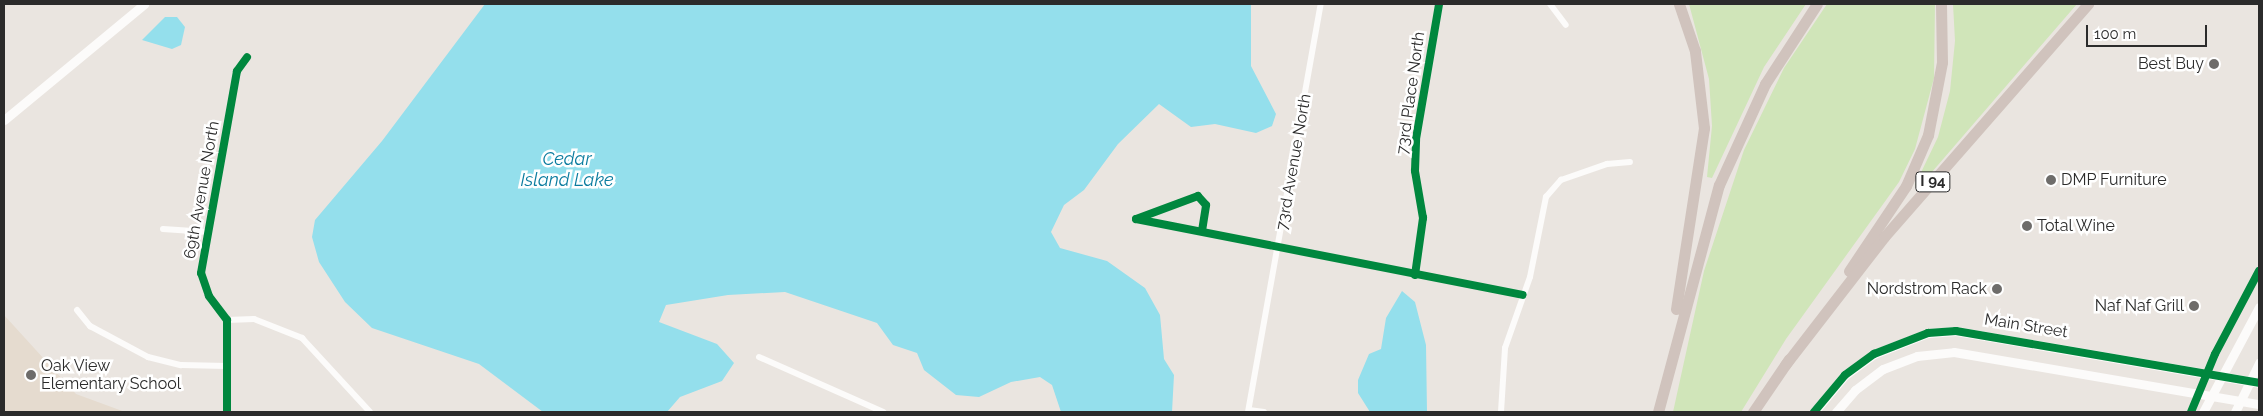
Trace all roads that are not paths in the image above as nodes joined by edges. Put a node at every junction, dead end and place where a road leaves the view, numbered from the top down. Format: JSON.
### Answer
{"nodes":[{"id":1,"x":144,"y":4,"type":"edge"},
{"id":2,"x":1321,"y":4,"type":"edge"},
{"id":3,"x":1439,"y":4,"type":"edge"},
{"id":4,"x":1550,"y":4,"type":"edge"},
{"id":5,"x":1679,"y":4,"type":"edge"},
{"id":6,"x":1817,"y":4,"type":"edge"},
{"id":7,"x":1941,"y":4,"type":"edge"},
{"id":8,"x":2088,"y":4,"type":"edge"},
{"id":9,"x":1566,"y":24,"type":"dead end"},
{"id":10,"x":247,"y":58,"type":"dead end"},
{"id":11,"x":5,"y":116,"type":"edge"},
{"id":12,"x":1630,"y":162,"type":"dead end"},
{"id":13,"x":163,"y":229,"type":"dead end"},
{"id":14,"x":1202,"y":231,"type":"junction"},
{"id":15,"x":208,"y":232,"type":"junction"},
{"id":16,"x":1279,"y":246,"type":"junction"},
{"id":17,"x":1415,"y":276,"type":"junction"},
{"id":18,"x":1523,"y":295,"type":"junction"},
{"id":19,"x":2259,"y":307,"type":"edge"},
{"id":20,"x":77,"y":310,"type":"dead end"},
{"id":21,"x":227,"y":320,"type":"junction"},
{"id":22,"x":759,"y":357,"type":"dead end"},
{"id":23,"x":2259,"y":363,"type":"edge"},
{"id":24,"x":1785,"y":365,"type":"junction"},
{"id":25,"x":227,"y":366,"type":"junction"},
{"id":26,"x":2222,"y":375,"type":"junction"},
{"id":27,"x":2250,"y":381,"type":"junction"},
{"id":28,"x":2259,"y":384,"type":"edge"},
{"id":29,"x":2211,"y":394,"type":"junction"},
{"id":30,"x":2240,"y":400,"type":"junction"},
{"id":31,"x":2259,"y":404,"type":"edge"},
{"id":32,"x":1249,"y":411,"type":"edge"},
{"id":33,"x":1658,"y":411,"type":"edge"},
{"id":34,"x":227,"y":412,"type":"edge"},
{"id":35,"x":370,"y":412,"type":"edge"},
{"id":36,"x":883,"y":412,"type":"edge"},
{"id":37,"x":1264,"y":412,"type":"edge"},
{"id":38,"x":1501,"y":412,"type":"edge"},
{"id":39,"x":1753,"y":412,"type":"edge"},
{"id":40,"x":1814,"y":412,"type":"edge"},
{"id":41,"x":1836,"y":412,"type":"edge"},
{"id":42,"x":2203,"y":412,"type":"edge"},
{"id":43,"x":2235,"y":412,"type":"edge"}],
"edges":[{"from":1,"to":11,"type":"street"},
{"from":2,"to":16,"type":"street","name":"73rd Avenue North"},
{"from":3,"to":17,"type":"street","name":"73rd Place North"},
{"from":4,"to":9,"type":"street"},
{"from":5,"to":33,"type":"highway"},
{"from":6,"to":33,"type":"highway"},
{"from":7,"to":24,"type":"highway"},
{"from":8,"to":24,"type":"highway","number":"I 94"},
{"from":10,"to":15,"type":"street","name":"69th Avenue North"},
{"from":12,"to":18,"type":"street"},
{"from":13,"to":15,"type":"street"},
{"from":14,"to":14,"type":"street"},
{"from":14,"to":16,"type":"street"},
{"from":15,"to":21,"type":"street","name":"69th Avenue North"},
{"from":16,"to":17,"type":"street"},
{"from":16,"to":32,"type":"street","name":"73rd Avenue North"},
{"from":17,"to":18,"type":"street"},
{"from":18,"to":38,"type":"street"},
{"from":19,"to":26,"type":"street"},
{"from":20,"to":25,"type":"street"},
{"from":21,"to":25,"type":"street"},
{"from":21,"to":35,"type":"street"},
{"from":22,"to":36,"type":"street"},
{"from":23,"to":27,"type":"street"},
{"from":24,"to":39,"type":"highway","number":"I 94"},
{"from":25,"to":34,"type":"street"},
{"from":26,"to":27,"type":"street","name":"Main Street"},
{"from":26,"to":29,"type":"street"},
{"from":26,"to":40,"type":"street","name":"Main Street"},
{"from":27,"to":28,"type":"street","name":"Main Street"},
{"from":27,"to":30,"type":"street"},
{"from":29,"to":30,"type":"street"},
{"from":29,"to":41,"type":"street"},
{"from":29,"to":42,"type":"street"},
{"from":30,"to":31,"type":"street"},
{"from":30,"to":43,"type":"street"},
{"from":32,"to":37,"type":"street","name":"73rd Avenue North"}]}
